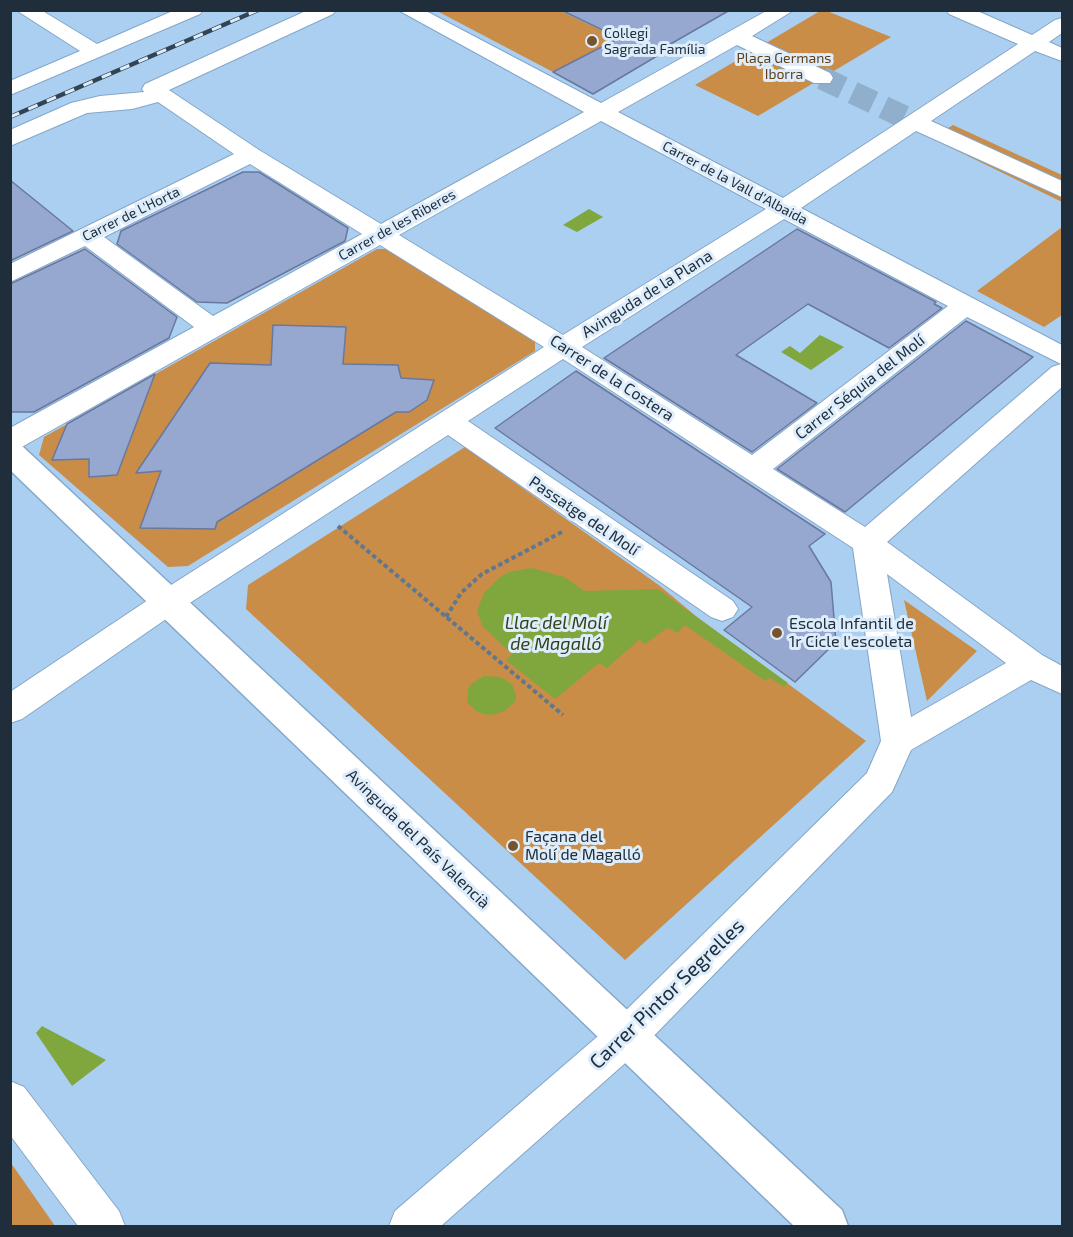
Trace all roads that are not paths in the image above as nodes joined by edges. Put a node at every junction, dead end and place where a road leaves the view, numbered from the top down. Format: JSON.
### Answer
{"nodes":[{"id":1,"x":26,"y":10,"type":"edge"},
{"id":2,"x":193,"y":10,"type":"edge"},
{"id":3,"x":326,"y":10,"type":"edge"},
{"id":4,"x":408,"y":10,"type":"edge"},
{"id":5,"x":784,"y":10,"type":"edge"},
{"id":6,"x":956,"y":10,"type":"edge"},
{"id":7,"x":1062,"y":24,"type":"edge"},
{"id":8,"x":745,"y":41,"type":"dead end"},
{"id":9,"x":1033,"y":43,"type":"junction"},
{"id":10,"x":96,"y":52,"type":"junction"},
{"id":11,"x":1062,"y":55,"type":"edge"},
{"id":12,"x":822,"y":78,"type":"tunnel mouth"},
{"id":13,"x":10,"y":89,"type":"edge"},
{"id":14,"x":157,"y":92,"type":"junction"},
{"id":15,"x":601,"y":112,"type":"junction"},
{"id":16,"x":924,"y":126,"type":"tunnel mouth"},
{"id":17,"x":10,"y":139,"type":"edge"},
{"id":18,"x":251,"y":155,"type":"junction"},
{"id":19,"x":1062,"y":190,"type":"edge"},
{"id":20,"x":783,"y":208,"type":"junction"},
{"id":21,"x":380,"y":235,"type":"junction"},
{"id":22,"x":87,"y":236,"type":"junction"},
{"id":23,"x":10,"y":274,"type":"edge"},
{"id":24,"x":966,"y":305,"type":"junction"},
{"id":25,"x":212,"y":328,"type":"junction"},
{"id":26,"x":563,"y":347,"type":"junction"},
{"id":27,"x":1062,"y":356,"type":"edge"},
{"id":28,"x":1062,"y":373,"type":"edge"},
{"id":29,"x":448,"y":421,"type":"junction"},
{"id":30,"x":10,"y":441,"type":"edge"},
{"id":31,"x":10,"y":452,"type":"edge"},
{"id":32,"x":753,"y":469,"type":"junction"},
{"id":33,"x":867,"y":543,"type":"junction"},
{"id":34,"x":168,"y":602,"type":"junction"},
{"id":35,"x":722,"y":609,"type":"dead end"},
{"id":36,"x":1031,"y":664,"type":"junction"},
{"id":37,"x":1062,"y":681,"type":"edge"},
{"id":38,"x":10,"y":710,"type":"edge"},
{"id":39,"x":898,"y":741,"type":"junction"},
{"id":40,"x":626,"y":1037,"type":"junction"},
{"id":41,"x":10,"y":1101,"type":"edge"},
{"id":42,"x":104,"y":1227,"type":"edge"},
{"id":43,"x":410,"y":1227,"type":"edge"},
{"id":44,"x":826,"y":1227,"type":"edge"}],
"edges":[{"from":1,"to":10,"type":"street"},
{"from":2,"to":10,"type":"street"},
{"from":3,"to":14,"type":"street"},
{"from":4,"to":15,"type":"street","name":"Carrer de la Vall d'Albaida"},
{"from":5,"to":15,"type":"street","name":"Carrer de les Riberes"},
{"from":6,"to":9,"type":"street"},
{"from":7,"to":9,"type":"street","name":"Avinguda de la Plana"},
{"from":8,"to":12,"type":"street"},
{"from":9,"to":11,"type":"street"},
{"from":9,"to":20,"type":"street","name":"Avinguda de la Plana"},
{"from":10,"to":13,"type":"street"},
{"from":14,"to":17,"type":"street"},
{"from":14,"to":18,"type":"street","name":"Carrer de la Costera"},
{"from":15,"to":20,"type":"street","name":"Carrer de la Vall d'Albaida"},
{"from":15,"to":21,"type":"street","name":"Carrer de les Riberes"},
{"from":16,"to":19,"type":"street"},
{"from":18,"to":21,"type":"street","name":"Carrer de la Costera"},
{"from":18,"to":22,"type":"street","name":"Carrer de L'Horta"},
{"from":20,"to":24,"type":"street","name":"Carrer de la Vall d'Albaida"},
{"from":20,"to":26,"type":"street","name":"Avinguda de la Plana"},
{"from":21,"to":25,"type":"street","name":"Carrer de les Riberes"},
{"from":21,"to":26,"type":"street","name":"Carrer de la Costera"},
{"from":22,"to":23,"type":"street","name":"Carrer de L'Horta"},
{"from":22,"to":25,"type":"street"},
{"from":24,"to":27,"type":"street","name":"Carrer de la Vall d'Albaida"},
{"from":24,"to":32,"type":"street","name":"Carrer Séquia del Molí"},
{"from":25,"to":30,"type":"street","name":"Carrer de les Riberes"},
{"from":26,"to":29,"type":"street","name":"Avinguda de la Plana"},
{"from":26,"to":32,"type":"street","name":"Carrer de la Costera"},
{"from":28,"to":33,"type":"street"},
{"from":29,"to":34,"type":"street","name":"Avinguda de la Plana"},
{"from":29,"to":35,"type":"street","name":"Passatge del Molí"},
{"from":31,"to":34,"type":"street","name":"Avinguda del País Valencià"},
{"from":32,"to":33,"type":"street","name":"Carrer de la Costera"},
{"from":33,"to":36,"type":"street","name":"Carrer de la Costera"},
{"from":33,"to":39,"type":"street"},
{"from":34,"to":38,"type":"street","name":"Avinguda de la Plana"},
{"from":34,"to":40,"type":"street","name":"Avinguda del País Valencià"},
{"from":36,"to":37,"type":"street","name":"Carrer de la Costera"},
{"from":36,"to":39,"type":"street"},
{"from":39,"to":40,"type":"street","name":"Carrer Pintor Segrelles"},
{"from":40,"to":43,"type":"street","name":"Carrer Pintor Segrelles"},
{"from":40,"to":44,"type":"street","name":"Avinguda del País Valencià"},
{"from":41,"to":42,"type":"street"}]}
